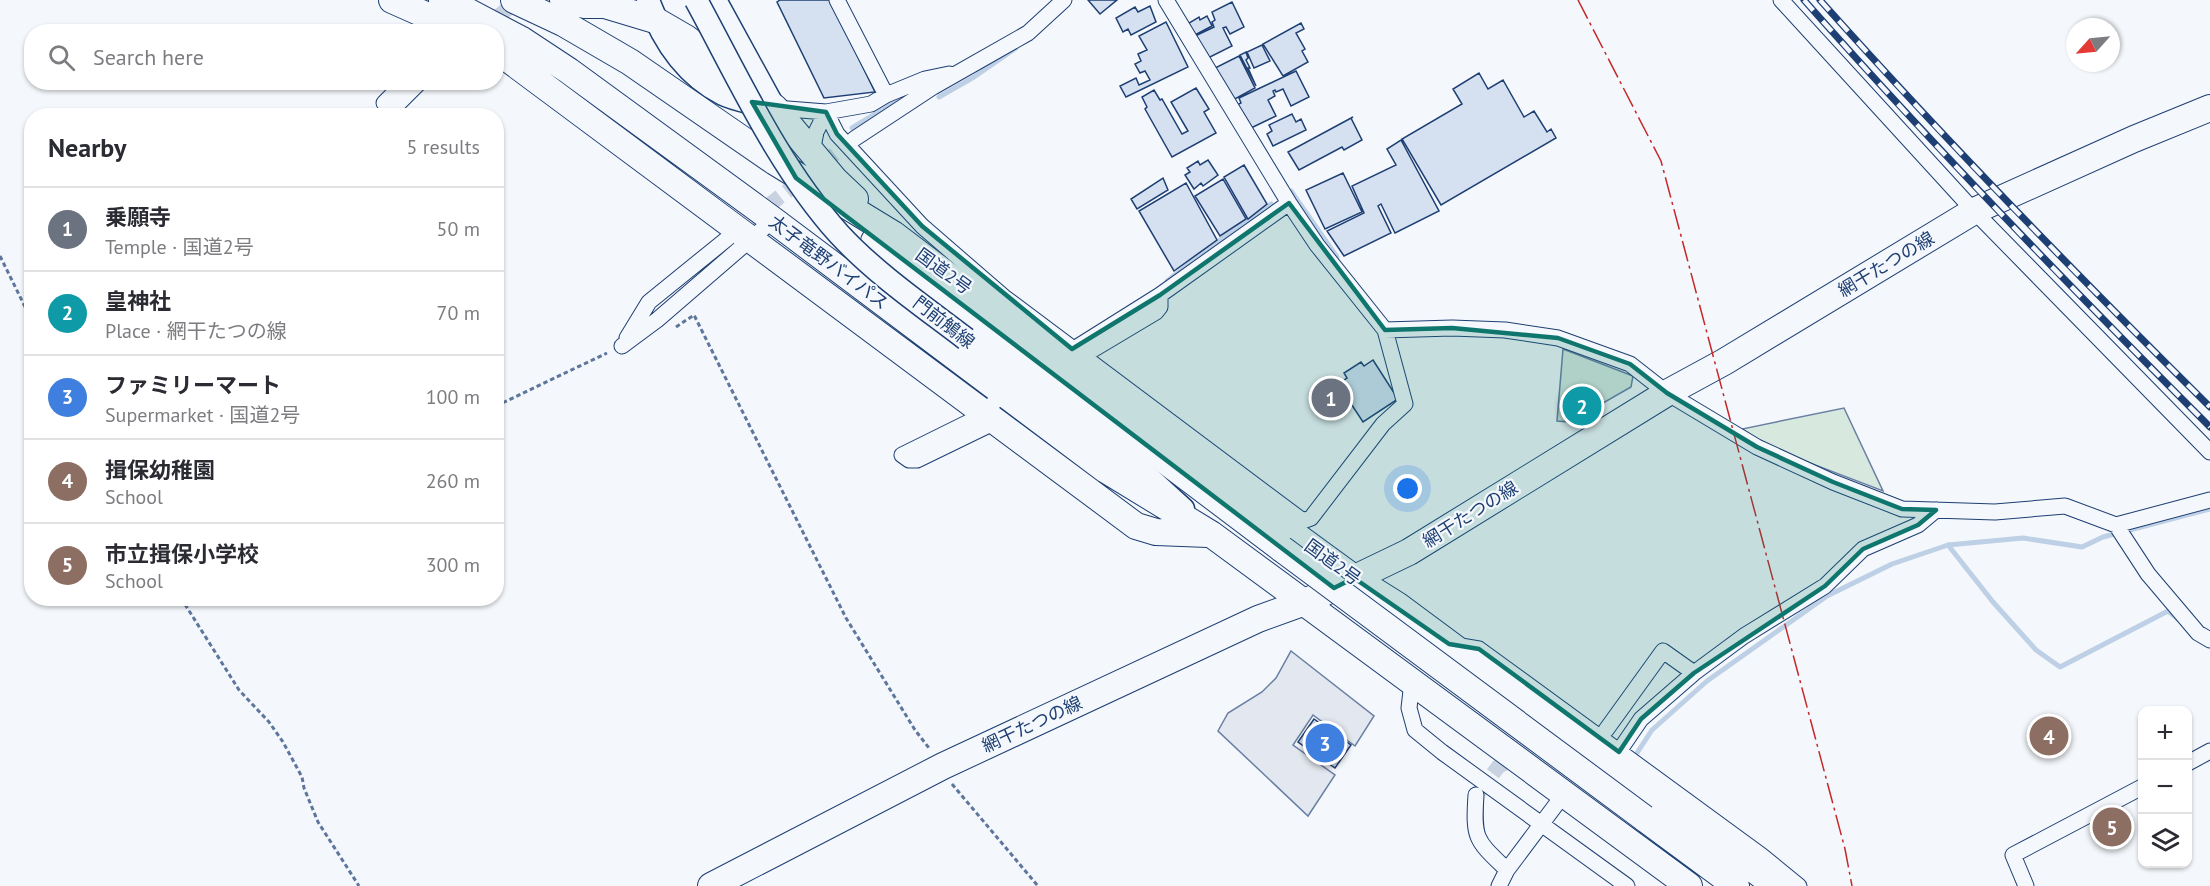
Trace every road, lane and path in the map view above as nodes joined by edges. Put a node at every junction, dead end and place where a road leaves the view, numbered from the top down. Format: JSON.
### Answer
{"nodes":[{"id":1,"x":392,"y":0,"type":"edge"},
{"id":2,"x":442,"y":0,"type":"edge"},
{"id":3,"x":514,"y":0,"type":"edge"},
{"id":4,"x":562,"y":0,"type":"edge"},
{"id":5,"x":696,"y":0,"type":"edge"},
{"id":6,"x":715,"y":0,"type":"edge"},
{"id":7,"x":837,"y":0,"type":"edge"},
{"id":8,"x":1064,"y":0,"type":"edge"},
{"id":9,"x":1166,"y":0,"type":"edge"},
{"id":10,"x":1781,"y":0,"type":"edge"},
{"id":11,"x":609,"y":3,"type":"edge"},
{"id":12,"x":652,"y":10,"type":"edge"},
{"id":13,"x":445,"y":24,"type":"edge"},
{"id":14,"x":492,"y":24,"type":"edge"},
{"id":15,"x":504,"y":30,"type":"edge"},
{"id":16,"x":504,"y":53,"type":"edge"},
{"id":17,"x":504,"y":55,"type":"edge"},
{"id":18,"x":961,"y":72,"type":"junction"},
{"id":19,"x":397,"y":90,"type":"edge"},
{"id":20,"x":412,"y":90,"type":"edge"},
{"id":21,"x":886,"y":95,"type":"junction"},
{"id":22,"x":774,"y":108,"type":"junction"},
{"id":23,"x":2210,"y":108,"type":"edge"},
{"id":24,"x":626,"y":112,"type":"junction"},
{"id":25,"x":826,"y":112,"type":"junction"},
{"id":26,"x":854,"y":139,"type":"tunnel mouth"},
{"id":27,"x":812,"y":152,"type":"junction"},
{"id":28,"x":775,"y":162,"type":"junction"},
{"id":29,"x":1289,"y":203,"type":"junction"},
{"id":30,"x":1974,"y":211,"type":"junction"},
{"id":31,"x":773,"y":220,"type":"junction"},
{"id":32,"x":893,"y":234,"type":"junction"},
{"id":33,"x":739,"y":239,"type":"junction"},
{"id":34,"x":0,"y":256,"type":"edge"},
{"id":35,"x":1160,"y":296,"type":"junction"},
{"id":36,"x":24,"y":305,"type":"edge"},
{"id":37,"x":1002,"y":305,"type":"junction"},
{"id":38,"x":657,"y":320,"type":"junction"},
{"id":39,"x":1385,"y":330,"type":"junction"},
{"id":40,"x":622,"y":346,"type":"junction"},
{"id":41,"x":1089,"y":352,"type":"dead end"},
{"id":42,"x":1066,"y":354,"type":"junction"},
{"id":43,"x":1002,"y":392,"type":"junction"},
{"id":44,"x":1667,"y":393,"type":"junction"},
{"id":45,"x":504,"y":402,"type":"edge"},
{"id":46,"x":987,"y":419,"type":"junction"},
{"id":47,"x":2210,"y":452,"type":"edge"},
{"id":48,"x":1207,"y":460,"type":"junction"},
{"id":49,"x":2210,"y":500,"type":"edge"},
{"id":50,"x":1936,"y":510,"type":"junction"},
{"id":51,"x":2120,"y":531,"type":"junction"},
{"id":52,"x":1211,"y":534,"type":"junction"},
{"id":53,"x":1354,"y":578,"type":"junction"},
{"id":54,"x":1305,"y":602,"type":"junction"},
{"id":55,"x":185,"y":606,"type":"edge"},
{"id":56,"x":2210,"y":640,"type":"edge"},
{"id":57,"x":1694,"y":673,"type":"junction"},
{"id":58,"x":1412,"y":682,"type":"junction"},
{"id":59,"x":1606,"y":730,"type":"dead end"},
{"id":60,"x":2210,"y":751,"type":"edge"},
{"id":61,"x":1615,"y":758,"type":"junction"},
{"id":62,"x":2192,"y":760,"type":"edge"},
{"id":63,"x":943,"y":766,"type":"junction"},
{"id":64,"x":2138,"y":789,"type":"edge"},
{"id":65,"x":1564,"y":794,"type":"junction"},
{"id":66,"x":1476,"y":795,"type":"tunnel mouth"},
{"id":67,"x":1542,"y":823,"type":"junction"},
{"id":68,"x":1507,"y":870,"type":"junction"},
{"id":69,"x":359,"y":886,"type":"edge"},
{"id":70,"x":711,"y":886,"type":"edge"},
{"id":71,"x":1038,"y":886,"type":"edge"},
{"id":72,"x":1499,"y":886,"type":"edge"},
{"id":73,"x":1627,"y":886,"type":"edge"},
{"id":74,"x":1689,"y":886,"type":"edge"},
{"id":75,"x":1736,"y":886,"type":"edge"},
{"id":76,"x":1776,"y":886,"type":"edge"},
{"id":77,"x":1799,"y":886,"type":"edge"},
{"id":78,"x":2026,"y":886,"type":"edge"}],
"edges":[{"from":1,"to":13,"type":"main road"},
{"from":2,"to":14,"type":"main road","name":"太子竜野バイパス"},
{"from":3,"to":28,"type":"main road"},
{"from":4,"to":11,"type":"main road"},
{"from":5,"to":52,"type":"main road","name":"門前鵤線","bridge":true},
{"from":6,"to":22,"type":"main road"},
{"from":7,"to":21,"type":"street"},
{"from":8,"to":18,"type":"street"},
{"from":9,"to":29,"type":"street"},
{"from":10,"to":30,"type":"street"},
{"from":11,"to":12,"type":"main road"},
{"from":12,"to":22,"type":"main road"},
{"from":15,"to":24,"type":"main road","name":"太子竜野バイパス"},
{"from":16,"to":24,"type":"main road"},
{"from":17,"to":33,"type":"main road"},
{"from":18,"to":21,"type":"street"},
{"from":18,"to":26,"type":"street"},
{"from":19,"to":20,"type":"street"},
{"from":21,"to":25,"type":"street"},
{"from":22,"to":25,"type":"street"},
{"from":22,"to":27,"type":"main road"},
{"from":23,"to":30,"type":"main road","name":"網干たつの線"},
{"from":24,"to":31,"type":"main road","name":"太子竜野バイパス"},
{"from":25,"to":27,"type":"street"},
{"from":25,"to":37,"type":"street"},
{"from":27,"to":32,"type":"main road"},
{"from":28,"to":32,"type":"main road"},
{"from":28,"to":75,"type":"main road","bridge":true},
{"from":29,"to":35,"type":"street"},
{"from":29,"to":39,"type":"street"},
{"from":30,"to":44,"type":"main road","name":"網干たつの線"},
{"from":30,"to":47,"type":"street"},
{"from":31,"to":33,"type":"street"},
{"from":31,"to":43,"type":"main road","name":"太子竜野バイパス"},
{"from":32,"to":37,"type":"main road","name":"国道2号"},
{"from":33,"to":38,"type":"street"},
{"from":33,"to":40,"type":"street"},
{"from":33,"to":46,"type":"main road"},
{"from":34,"to":36,"type":"path"},
{"from":35,"to":41,"type":"street"},
{"from":35,"to":42,"type":"street"},
{"from":37,"to":42,"type":"main road","name":"国道2号"},
{"from":38,"to":40,"type":"street"},
{"from":38,"to":63,"type":"path"},
{"from":39,"to":44,"type":"street"},
{"from":39,"to":48,"type":"street"},
{"from":40,"to":45,"type":"path"},
{"from":42,"to":48,"type":"main road","name":"国道2号"},
{"from":43,"to":46,"type":"street"},
{"from":43,"to":52,"type":"main road","name":"太子竜野バイパス"},
{"from":44,"to":50,"type":"street"},
{"from":44,"to":53,"type":"main road","name":"網干たつの線"},
{"from":46,"to":46,"type":"street"},
{"from":46,"to":52,"type":"main road"},
{"from":48,"to":53,"type":"main road","name":"国道2号"},
{"from":49,"to":51,"type":"street"},
{"from":50,"to":51,"type":"street"},
{"from":50,"to":57,"type":"street"},
{"from":51,"to":56,"type":"street"},
{"from":52,"to":54,"type":"main road"},
{"from":53,"to":54,"type":"main road","name":"網干たつの線"},
{"from":53,"to":61,"type":"main road","name":"国道2号"},
{"from":54,"to":58,"type":"main road"},
{"from":54,"to":63,"type":"main road","name":"網干たつの線"},
{"from":55,"to":69,"type":"path"},
{"from":57,"to":59,"type":"street"},
{"from":57,"to":61,"type":"street"},
{"from":58,"to":65,"type":"main road"},
{"from":58,"to":67,"type":"street"},
{"from":60,"to":62,"type":"street"},
{"from":61,"to":76,"type":"main road","name":"国道2号"},
{"from":61,"to":77,"type":"street"},
{"from":63,"to":70,"type":"main road","name":"網干たつの線"},
{"from":63,"to":71,"type":"path"},
{"from":64,"to":78,"type":"street"},
{"from":65,"to":67,"type":"street"},
{"from":65,"to":74,"type":"main road"},
{"from":66,"to":68,"type":"street"},
{"from":67,"to":68,"type":"street"},
{"from":67,"to":73,"type":"street"},
{"from":68,"to":72,"type":"street"}]}
